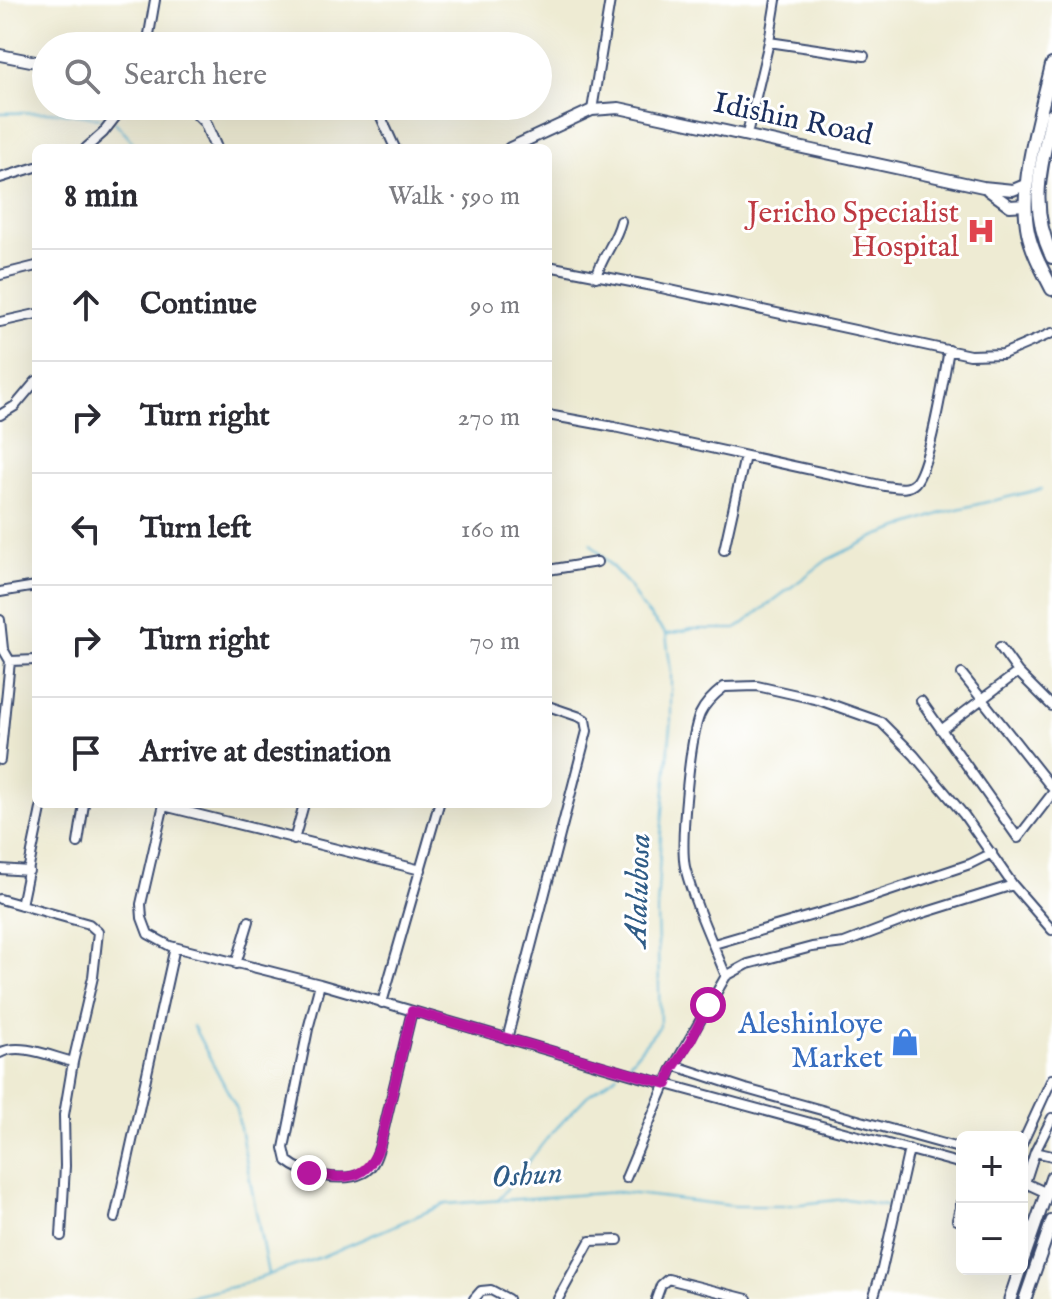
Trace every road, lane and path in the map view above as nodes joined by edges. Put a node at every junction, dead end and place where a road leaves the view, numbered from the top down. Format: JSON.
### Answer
{"nodes":[{"id":1,"x":155,"y":0,"type":"edge"},
{"id":2,"x":776,"y":0,"type":"edge"},
{"id":3,"x":606,"y":1,"type":"edge"},
{"id":4,"x":149,"y":32,"type":"edge"},
{"id":5,"x":769,"y":42,"type":"junction"},
{"id":6,"x":0,"y":55,"type":"edge"},
{"id":7,"x":864,"y":56,"type":"dead end"},
{"id":8,"x":32,"y":61,"type":"edge"},
{"id":9,"x":1052,"y":65,"type":"edge"},
{"id":10,"x":592,"y":110,"type":"junction"},
{"id":11,"x":1052,"y":115,"type":"edge"},
{"id":12,"x":113,"y":120,"type":"edge"},
{"id":13,"x":203,"y":120,"type":"edge"},
{"id":14,"x":382,"y":120,"type":"edge"},
{"id":15,"x":747,"y":134,"type":"junction"},
{"id":16,"x":91,"y":144,"type":"edge"},
{"id":17,"x":214,"y":144,"type":"edge"},
{"id":18,"x":393,"y":144,"type":"edge"},
{"id":19,"x":519,"y":144,"type":"edge"},
{"id":20,"x":32,"y":168,"type":"edge"},
{"id":21,"x":0,"y":178,"type":"edge"},
{"id":22,"x":1027,"y":184,"type":"junction"},
{"id":23,"x":983,"y":187,"type":"junction"},
{"id":24,"x":1025,"y":205,"type":"junction"},
{"id":25,"x":621,"y":221,"type":"dead end"},
{"id":26,"x":1052,"y":257,"type":"edge"},
{"id":27,"x":32,"y":267,"type":"edge"},
{"id":28,"x":552,"y":267,"type":"edge"},
{"id":29,"x":0,"y":275,"type":"edge"},
{"id":30,"x":596,"y":277,"type":"junction"},
{"id":31,"x":1052,"y":289,"type":"edge"},
{"id":32,"x":32,"y":315,"type":"edge"},
{"id":33,"x":0,"y":322,"type":"edge"},
{"id":34,"x":1052,"y":333,"type":"edge"},
{"id":35,"x":949,"y":350,"type":"junction"},
{"id":36,"x":32,"y":386,"type":"edge"},
{"id":37,"x":0,"y":415,"type":"edge"},
{"id":38,"x":552,"y":416,"type":"edge"},
{"id":39,"x":745,"y":456,"type":"junction"},
{"id":40,"x":724,"y":550,"type":"dead end"},
{"id":41,"x":597,"y":562,"type":"dead end"},
{"id":42,"x":552,"y":569,"type":"edge"},
{"id":43,"x":32,"y":587,"type":"edge"},
{"id":44,"x":0,"y":592,"type":"edge"},
{"id":45,"x":0,"y":620,"type":"edge"},
{"id":46,"x":1000,"y":647,"type":"dead end"},
{"id":47,"x":32,"y":660,"type":"edge"},
{"id":48,"x":10,"y":661,"type":"junction"},
{"id":49,"x":1018,"y":672,"type":"junction"},
{"id":50,"x":962,"y":674,"type":"dead end"},
{"id":51,"x":921,"y":701,"type":"dead end"},
{"id":52,"x":982,"y":701,"type":"junction"},
{"id":53,"x":1052,"y":706,"type":"edge"},
{"id":54,"x":552,"y":707,"type":"edge"},
{"id":55,"x":941,"y":730,"type":"junction"},
{"id":56,"x":0,"y":760,"type":"edge"},
{"id":57,"x":1052,"y":791,"type":"edge"},
{"id":58,"x":41,"y":808,"type":"edge"},
{"id":59,"x":83,"y":808,"type":"edge"},
{"id":60,"x":163,"y":808,"type":"edge"},
{"id":61,"x":175,"y":808,"type":"edge"},
{"id":62,"x":303,"y":808,"type":"edge"},
{"id":63,"x":438,"y":808,"type":"edge"},
{"id":64,"x":294,"y":840,"type":"junction"},
{"id":65,"x":78,"y":843,"type":"dead end"},
{"id":66,"x":992,"y":853,"type":"junction"},
{"id":67,"x":0,"y":869,"type":"edge"},
{"id":68,"x":421,"y":870,"type":"junction"},
{"id":69,"x":29,"y":871,"type":"junction"},
{"id":70,"x":1013,"y":885,"type":"junction"},
{"id":71,"x":0,"y":899,"type":"edge"},
{"id":72,"x":21,"y":905,"type":"junction"},
{"id":73,"x":249,"y":921,"type":"dead end"},
{"id":74,"x":1052,"y":930,"type":"edge"},
{"id":75,"x":714,"y":944,"type":"junction"},
{"id":76,"x":175,"y":947,"type":"junction"},
{"id":77,"x":236,"y":964,"type":"junction"},
{"id":78,"x":726,"y":976,"type":"junction"},
{"id":79,"x":320,"y":984,"type":"junction"},
{"id":80,"x":382,"y":1003,"type":"junction"},
{"id":81,"x":412,"y":1011,"type":"junction"},
{"id":82,"x":507,"y":1039,"type":"junction"},
{"id":83,"x":0,"y":1053,"type":"edge"},
{"id":84,"x":73,"y":1062,"type":"junction"},
{"id":85,"x":676,"y":1066,"type":"junction"},
{"id":86,"x":1052,"y":1079,"type":"edge"},
{"id":87,"x":667,"y":1084,"type":"junction"},
{"id":88,"x":1052,"y":1118,"type":"edge"},
{"id":89,"x":1028,"y":1131,"type":"edge"},
{"id":90,"x":956,"y":1147,"type":"edge"},
{"id":91,"x":909,"y":1149,"type":"junction"},
{"id":92,"x":1035,"y":1152,"type":"junction"},
{"id":93,"x":1052,"y":1156,"type":"edge"},
{"id":94,"x":956,"y":1162,"type":"edge"},
{"id":95,"x":1028,"y":1172,"type":"edge"},
{"id":96,"x":1052,"y":1177,"type":"edge"},
{"id":97,"x":626,"y":1178,"type":"dead end"},
{"id":98,"x":1028,"y":1185,"type":"edge"},
{"id":99,"x":1047,"y":1193,"type":"junction"},
{"id":100,"x":115,"y":1218,"type":"dead end"},
{"id":101,"x":1052,"y":1221,"type":"edge"},
{"id":102,"x":1052,"y":1232,"type":"edge"},
{"id":103,"x":61,"y":1236,"type":"dead end"},
{"id":104,"x":618,"y":1240,"type":"dead end"},
{"id":105,"x":1028,"y":1246,"type":"edge"},
{"id":106,"x":1052,"y":1246,"type":"edge"},
{"id":107,"x":1018,"y":1275,"type":"edge"},
{"id":108,"x":474,"y":1299,"type":"edge"},
{"id":109,"x":508,"y":1299,"type":"edge"},
{"id":110,"x":558,"y":1299,"type":"edge"},
{"id":111,"x":656,"y":1299,"type":"edge"},
{"id":112,"x":747,"y":1299,"type":"edge"},
{"id":113,"x":873,"y":1299,"type":"edge"},
{"id":114,"x":1010,"y":1299,"type":"edge"},
{"id":115,"x":1025,"y":1299,"type":"edge"}],
"edges":[{"from":1,"to":4,"type":"street"},
{"from":2,"to":5,"type":"street"},
{"from":3,"to":10,"type":"street"},
{"from":5,"to":7,"type":"street"},
{"from":5,"to":15,"type":"street"},
{"from":6,"to":8,"type":"street"},
{"from":9,"to":22,"type":"main road"},
{"from":10,"to":15,"type":"street","name":"Idishin Road"},
{"from":10,"to":19,"type":"street"},
{"from":11,"to":26,"type":"main road"},
{"from":12,"to":16,"type":"street"},
{"from":13,"to":17,"type":"street"},
{"from":14,"to":18,"type":"street"},
{"from":15,"to":23,"type":"street","name":"Idishin Road"},
{"from":20,"to":21,"type":"street"},
{"from":22,"to":23,"type":"street"},
{"from":22,"to":24,"type":"main road"},
{"from":23,"to":24,"type":"street"},
{"from":24,"to":31,"type":"main road"},
{"from":25,"to":30,"type":"street"},
{"from":27,"to":29,"type":"street"},
{"from":28,"to":30,"type":"street"},
{"from":30,"to":35,"type":"street"},
{"from":32,"to":33,"type":"street"},
{"from":34,"to":35,"type":"street"},
{"from":35,"to":39,"type":"street"},
{"from":36,"to":37,"type":"street"},
{"from":38,"to":39,"type":"street"},
{"from":39,"to":40,"type":"street"},
{"from":41,"to":42,"type":"street"},
{"from":43,"to":44,"type":"street"},
{"from":45,"to":48,"type":"street"},
{"from":46,"to":49,"type":"street"},
{"from":47,"to":48,"type":"street"},
{"from":48,"to":56,"type":"street"},
{"from":49,"to":52,"type":"street"},
{"from":49,"to":53,"type":"street"},
{"from":50,"to":52,"type":"street"},
{"from":51,"to":55,"type":"street"},
{"from":52,"to":55,"type":"street"},
{"from":52,"to":57,"type":"street"},
{"from":54,"to":82,"type":"street"},
{"from":55,"to":57,"type":"street"},
{"from":58,"to":69,"type":"street"},
{"from":59,"to":65,"type":"street"},
{"from":60,"to":76,"type":"street"},
{"from":61,"to":64,"type":"street"},
{"from":62,"to":64,"type":"street"},
{"from":63,"to":68,"type":"street"},
{"from":64,"to":68,"type":"street"},
{"from":66,"to":70,"type":"street"},
{"from":66,"to":75,"type":"street"},
{"from":66,"to":75,"type":"street"},
{"from":67,"to":69,"type":"street"},
{"from":68,"to":80,"type":"street"},
{"from":69,"to":72,"type":"street"},
{"from":70,"to":74,"type":"street"},
{"from":70,"to":78,"type":"street"},
{"from":71,"to":72,"type":"street"},
{"from":72,"to":84,"type":"street"},
{"from":73,"to":77,"type":"street"},
{"from":75,"to":78,"type":"street"},
{"from":76,"to":77,"type":"street"},
{"from":76,"to":100,"type":"street"},
{"from":77,"to":79,"type":"street"},
{"from":78,"to":85,"type":"street"},
{"from":79,"to":80,"type":"street"},
{"from":79,"to":81,"type":"street"},
{"from":80,"to":81,"type":"street"},
{"from":81,"to":82,"type":"street"},
{"from":82,"to":87,"type":"street"},
{"from":83,"to":84,"type":"street"},
{"from":84,"to":103,"type":"street"},
{"from":85,"to":87,"type":"street"},
{"from":85,"to":90,"type":"street"},
{"from":86,"to":89,"type":"street"},
{"from":87,"to":91,"type":"street"},
{"from":87,"to":97,"type":"street"},
{"from":88,"to":92,"type":"street"},
{"from":91,"to":94,"type":"street"},
{"from":91,"to":113,"type":"street"},
{"from":92,"to":93,"type":"street"},
{"from":92,"to":95,"type":"street"},
{"from":96,"to":99,"type":"main road"},
{"from":98,"to":99,"type":"street"},
{"from":99,"to":105,"type":"main road"},
{"from":101,"to":115,"type":"main road"},
{"from":102,"to":106,"type":"street"},
{"from":104,"to":110,"type":"street"},
{"from":107,"to":114,"type":"main road"},
{"from":108,"to":109,"type":"street"},
{"from":111,"to":112,"type":"street"}]}
